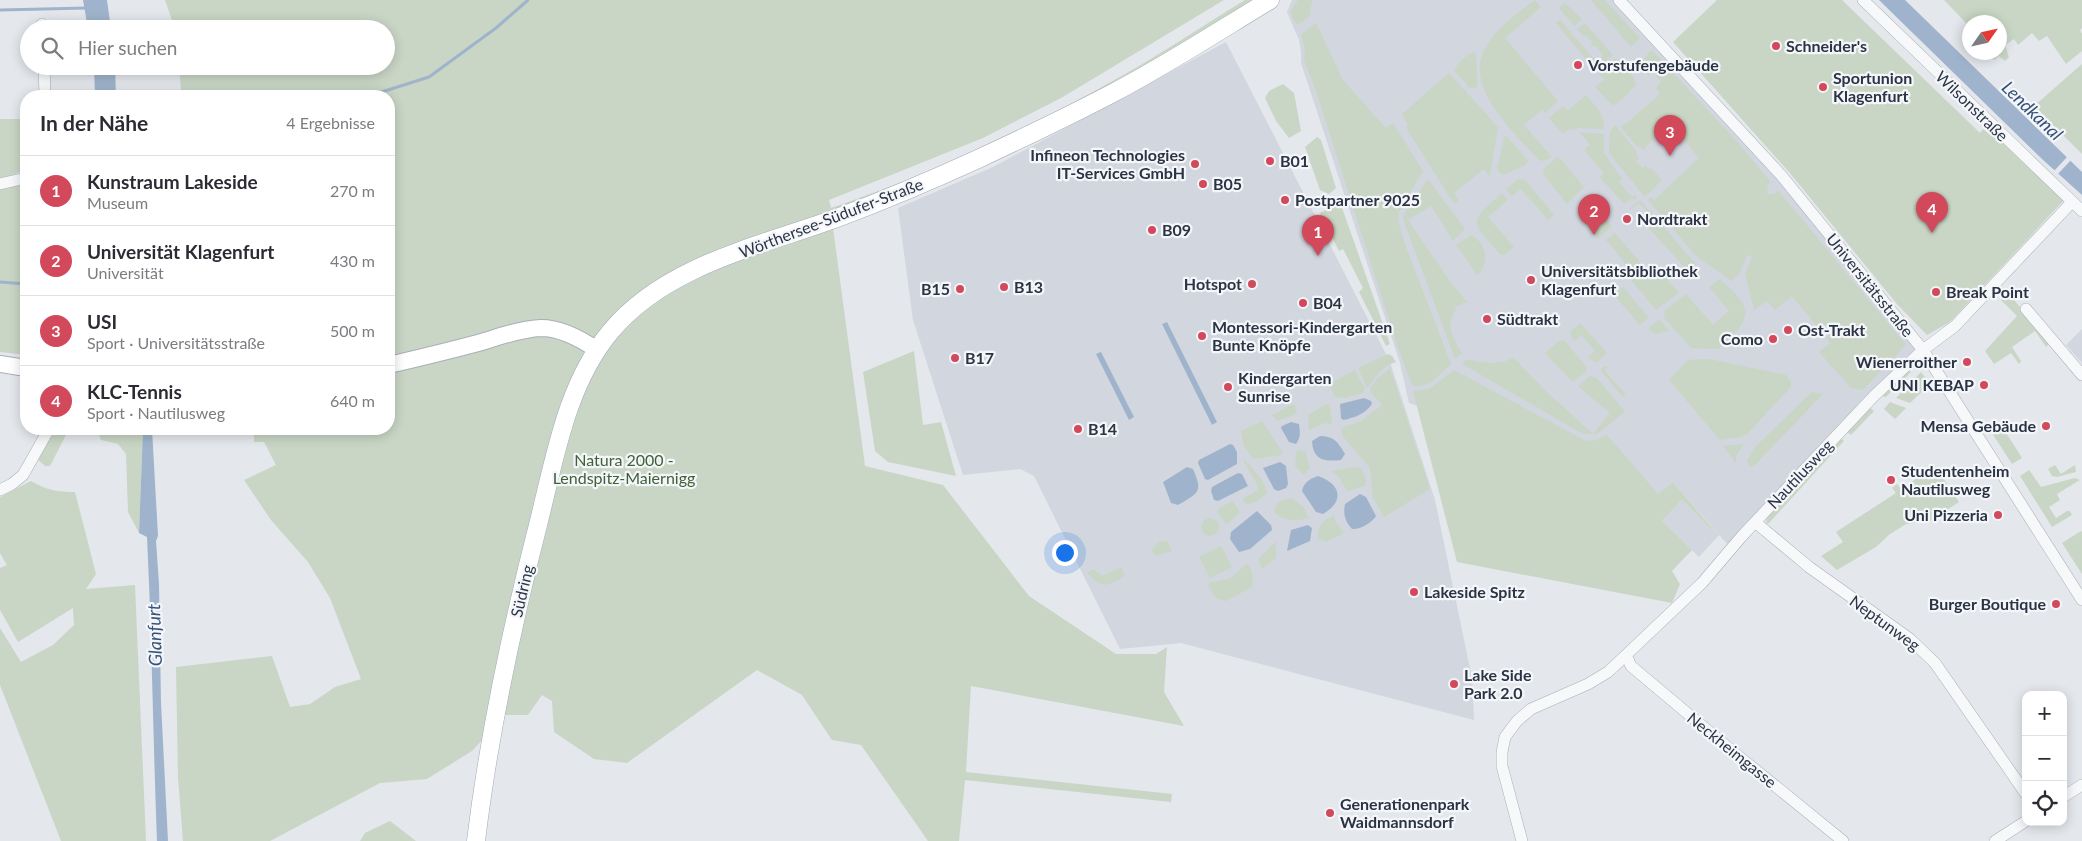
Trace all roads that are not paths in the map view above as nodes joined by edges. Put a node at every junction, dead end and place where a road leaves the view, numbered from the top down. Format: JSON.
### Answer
{"nodes":[{"id":1,"x":1270,"y":0,"type":"edge"},
{"id":2,"x":1619,"y":0,"type":"edge"},
{"id":3,"x":1863,"y":0,"type":"edge"},
{"id":4,"x":44,"y":75,"type":"edge"},
{"id":5,"x":45,"y":90,"type":"edge"},
{"id":6,"x":20,"y":179,"type":"edge"},
{"id":7,"x":0,"y":184,"type":"edge"},
{"id":8,"x":2072,"y":202,"type":"junction"},
{"id":9,"x":2082,"y":211,"type":"edge"},
{"id":10,"x":2026,"y":309,"type":"dead end"},
{"id":11,"x":597,"y":350,"type":"junction"},
{"id":12,"x":1923,"y":350,"type":"junction"},
{"id":13,"x":0,"y":364,"type":"edge"},
{"id":14,"x":395,"y":364,"type":"edge"},
{"id":15,"x":20,"y":367,"type":"edge"},
{"id":16,"x":2082,"y":375,"type":"edge"},
{"id":17,"x":46,"y":435,"type":"edge"},
{"id":18,"x":0,"y":490,"type":"edge"},
{"id":19,"x":1755,"y":522,"type":"junction"},
{"id":20,"x":2082,"y":600,"type":"edge"},
{"id":21,"x":1626,"y":655,"type":"junction"},
{"id":22,"x":2082,"y":785,"type":"edge"},
{"id":23,"x":2022,"y":788,"type":"edge"},
{"id":24,"x":2067,"y":794,"type":"edge"},
{"id":25,"x":2022,"y":824,"type":"edge"},
{"id":26,"x":476,"y":841,"type":"edge"},
{"id":27,"x":1522,"y":841,"type":"edge"},
{"id":28,"x":1843,"y":841,"type":"edge"},
{"id":29,"x":1995,"y":841,"type":"edge"}],
"edges":[{"from":1,"to":11,"type":"main road","name":"Wörthersee-Südufer-Straße"},
{"from":2,"to":12,"type":"street","name":"Universitätsstraße"},
{"from":3,"to":8,"type":"street","name":"Wilsonstraße"},
{"from":4,"to":5,"type":"street"},
{"from":6,"to":7,"type":"street"},
{"from":8,"to":9,"type":"street","name":"Wilsonstraße"},
{"from":8,"to":12,"type":"street","name":"Nautilusweg"},
{"from":10,"to":16,"type":"street"},
{"from":11,"to":14,"type":"main road"},
{"from":11,"to":26,"type":"main road","name":"Südring"},
{"from":12,"to":19,"type":"street","name":"Nautilusweg"},
{"from":12,"to":20,"type":"street","name":"Universitätsstraße"},
{"from":13,"to":15,"type":"main road"},
{"from":17,"to":18,"type":"street"},
{"from":19,"to":21,"type":"street","name":"Nautilusweg"},
{"from":19,"to":23,"type":"street","name":"Neptunweg"},
{"from":21,"to":27,"type":"street","name":"Nautilusweg"},
{"from":21,"to":28,"type":"street","name":"Neckheimgasse"},
{"from":22,"to":24,"type":"street"},
{"from":25,"to":29,"type":"street"}]}
